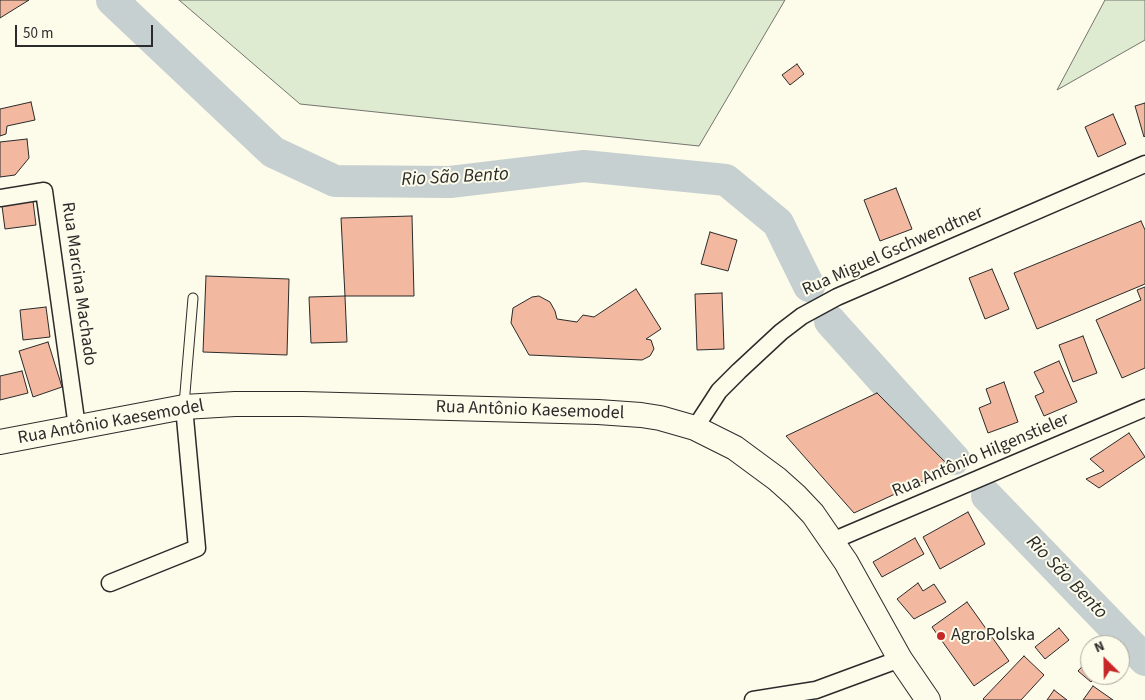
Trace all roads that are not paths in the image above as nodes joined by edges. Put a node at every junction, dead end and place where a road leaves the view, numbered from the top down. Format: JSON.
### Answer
{"nodes":[{"id":1,"x":1145,"y":164,"type":"edge"},
{"id":2,"x":0,"y":198,"type":"edge"},
{"id":3,"x":193,"y":298,"type":"dead end"},
{"id":4,"x":184,"y":407,"type":"junction"},
{"id":5,"x":1145,"y":408,"type":"edge"},
{"id":6,"x":77,"y":427,"type":"junction"},
{"id":7,"x":696,"y":428,"type":"junction"},
{"id":8,"x":0,"y":442,"type":"edge"},
{"id":9,"x":832,"y":541,"type":"junction"},
{"id":10,"x":110,"y":584,"type":"dead end"},
{"id":11,"x":900,"y":659,"type":"junction"},
{"id":12,"x":753,"y":700,"type":"edge"},
{"id":13,"x":928,"y":700,"type":"edge"}],
"edges":[{"from":1,"to":7,"type":"street","name":"Rua Miguel Gschwendtner"},
{"from":2,"to":6,"type":"street","name":"Rua Marcina Machado"},
{"from":3,"to":4,"type":"lane"},
{"from":4,"to":6,"type":"main road","name":"Rua Antônio Kaesemodel"},
{"from":4,"to":7,"type":"main road","name":"Rua Antônio Kaesemodel"},
{"from":4,"to":10,"type":"street"},
{"from":5,"to":9,"type":"street","name":"Rua Antônio Hilgenstieler"},
{"from":6,"to":8,"type":"main road","name":"Rua Antônio Kaesemodel"},
{"from":7,"to":9,"type":"main road","name":"Rua Antônio Kaesemodel"},
{"from":9,"to":11,"type":"main road","name":"Rua Antônio Kaesemodel"},
{"from":11,"to":12,"type":"street"},
{"from":11,"to":13,"type":"main road","name":"Rua Antônio Kaesemodel"}]}
